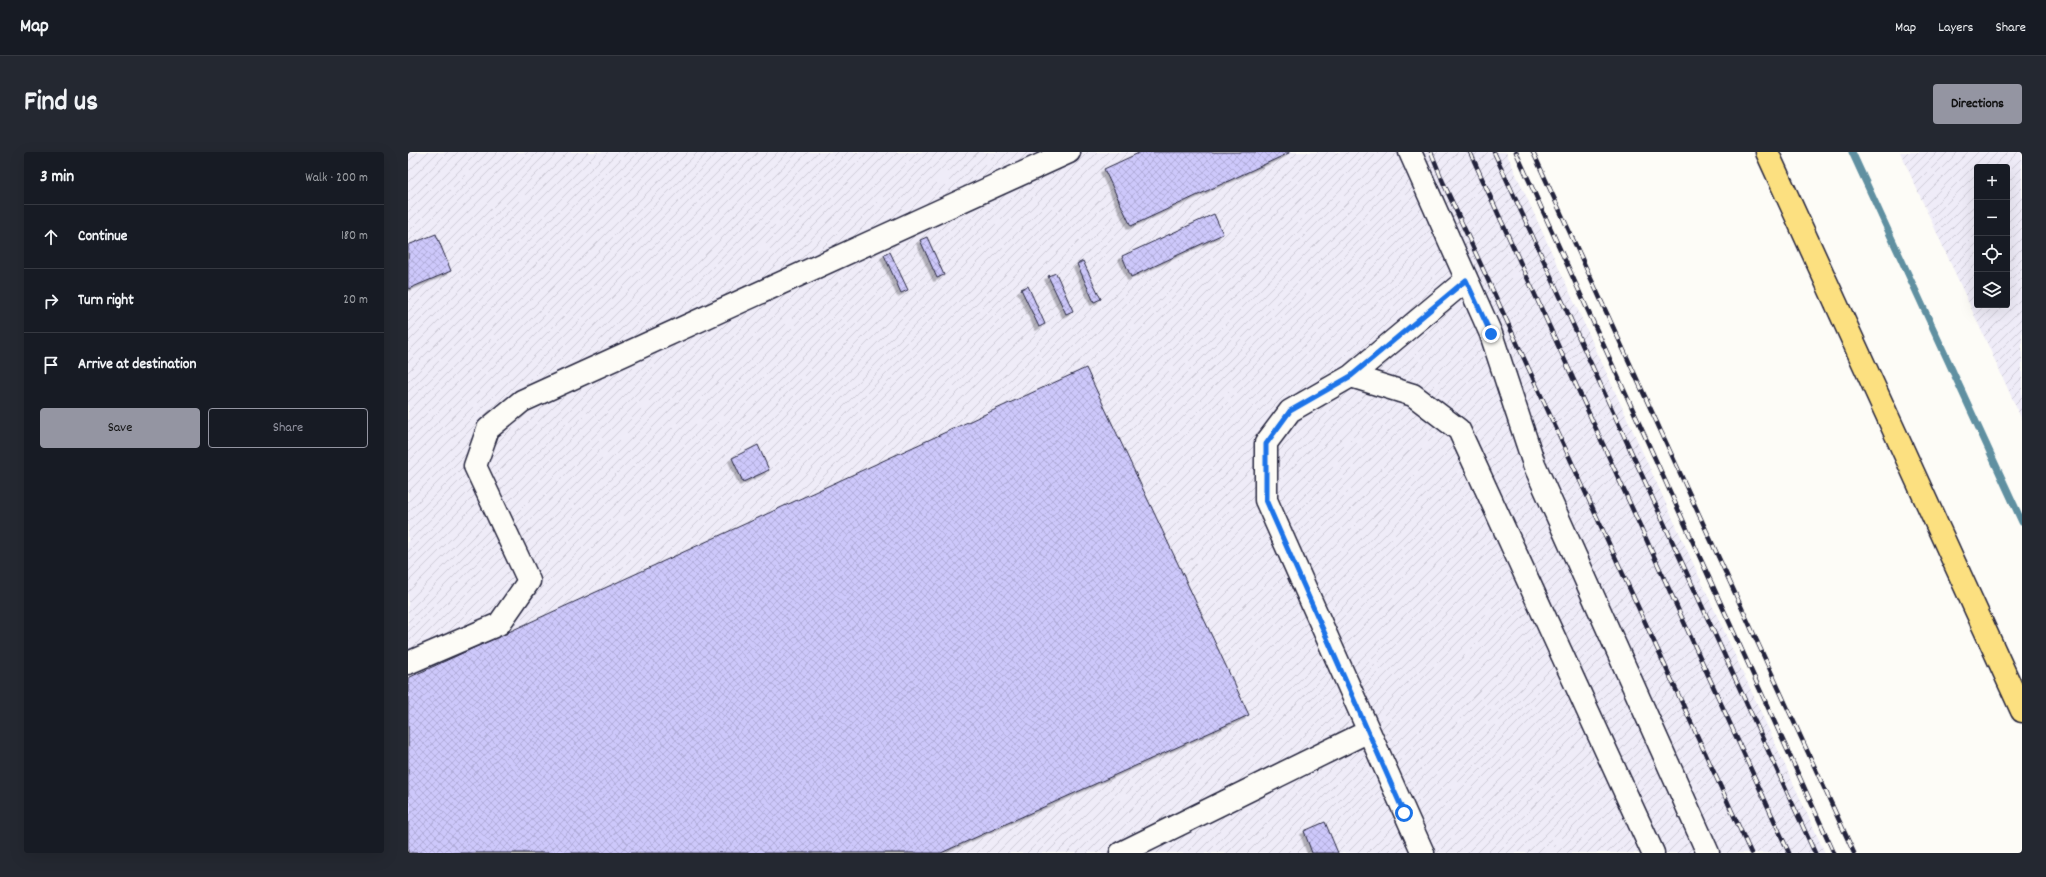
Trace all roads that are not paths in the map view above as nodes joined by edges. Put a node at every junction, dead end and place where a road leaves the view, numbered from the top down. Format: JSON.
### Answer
{"nodes":[{"id":1,"x":1069,"y":152,"type":"edge"},
{"id":2,"x":1410,"y":152,"type":"edge"},
{"id":3,"x":1767,"y":152,"type":"edge"},
{"id":4,"x":1466,"y":280,"type":"junction"},
{"id":5,"x":1351,"y":376,"type":"junction"},
{"id":6,"x":408,"y":663,"type":"edge"},
{"id":7,"x":2022,"y":711,"type":"edge"},
{"id":8,"x":1368,"y":732,"type":"junction"},
{"id":9,"x":1121,"y":853,"type":"edge"},
{"id":10,"x":1423,"y":853,"type":"edge"},
{"id":11,"x":1653,"y":853,"type":"edge"},
{"id":12,"x":1708,"y":853,"type":"edge"}],
"edges":[{"from":1,"to":6,"type":"lane"},
{"from":2,"to":4,"type":"lane"},
{"from":3,"to":7,"type":"main road"},
{"from":4,"to":5,"type":"lane"},
{"from":4,"to":12,"type":"lane"},
{"from":5,"to":8,"type":"lane"},
{"from":5,"to":11,"type":"lane"},
{"from":8,"to":9,"type":"lane"},
{"from":8,"to":10,"type":"lane"}]}
